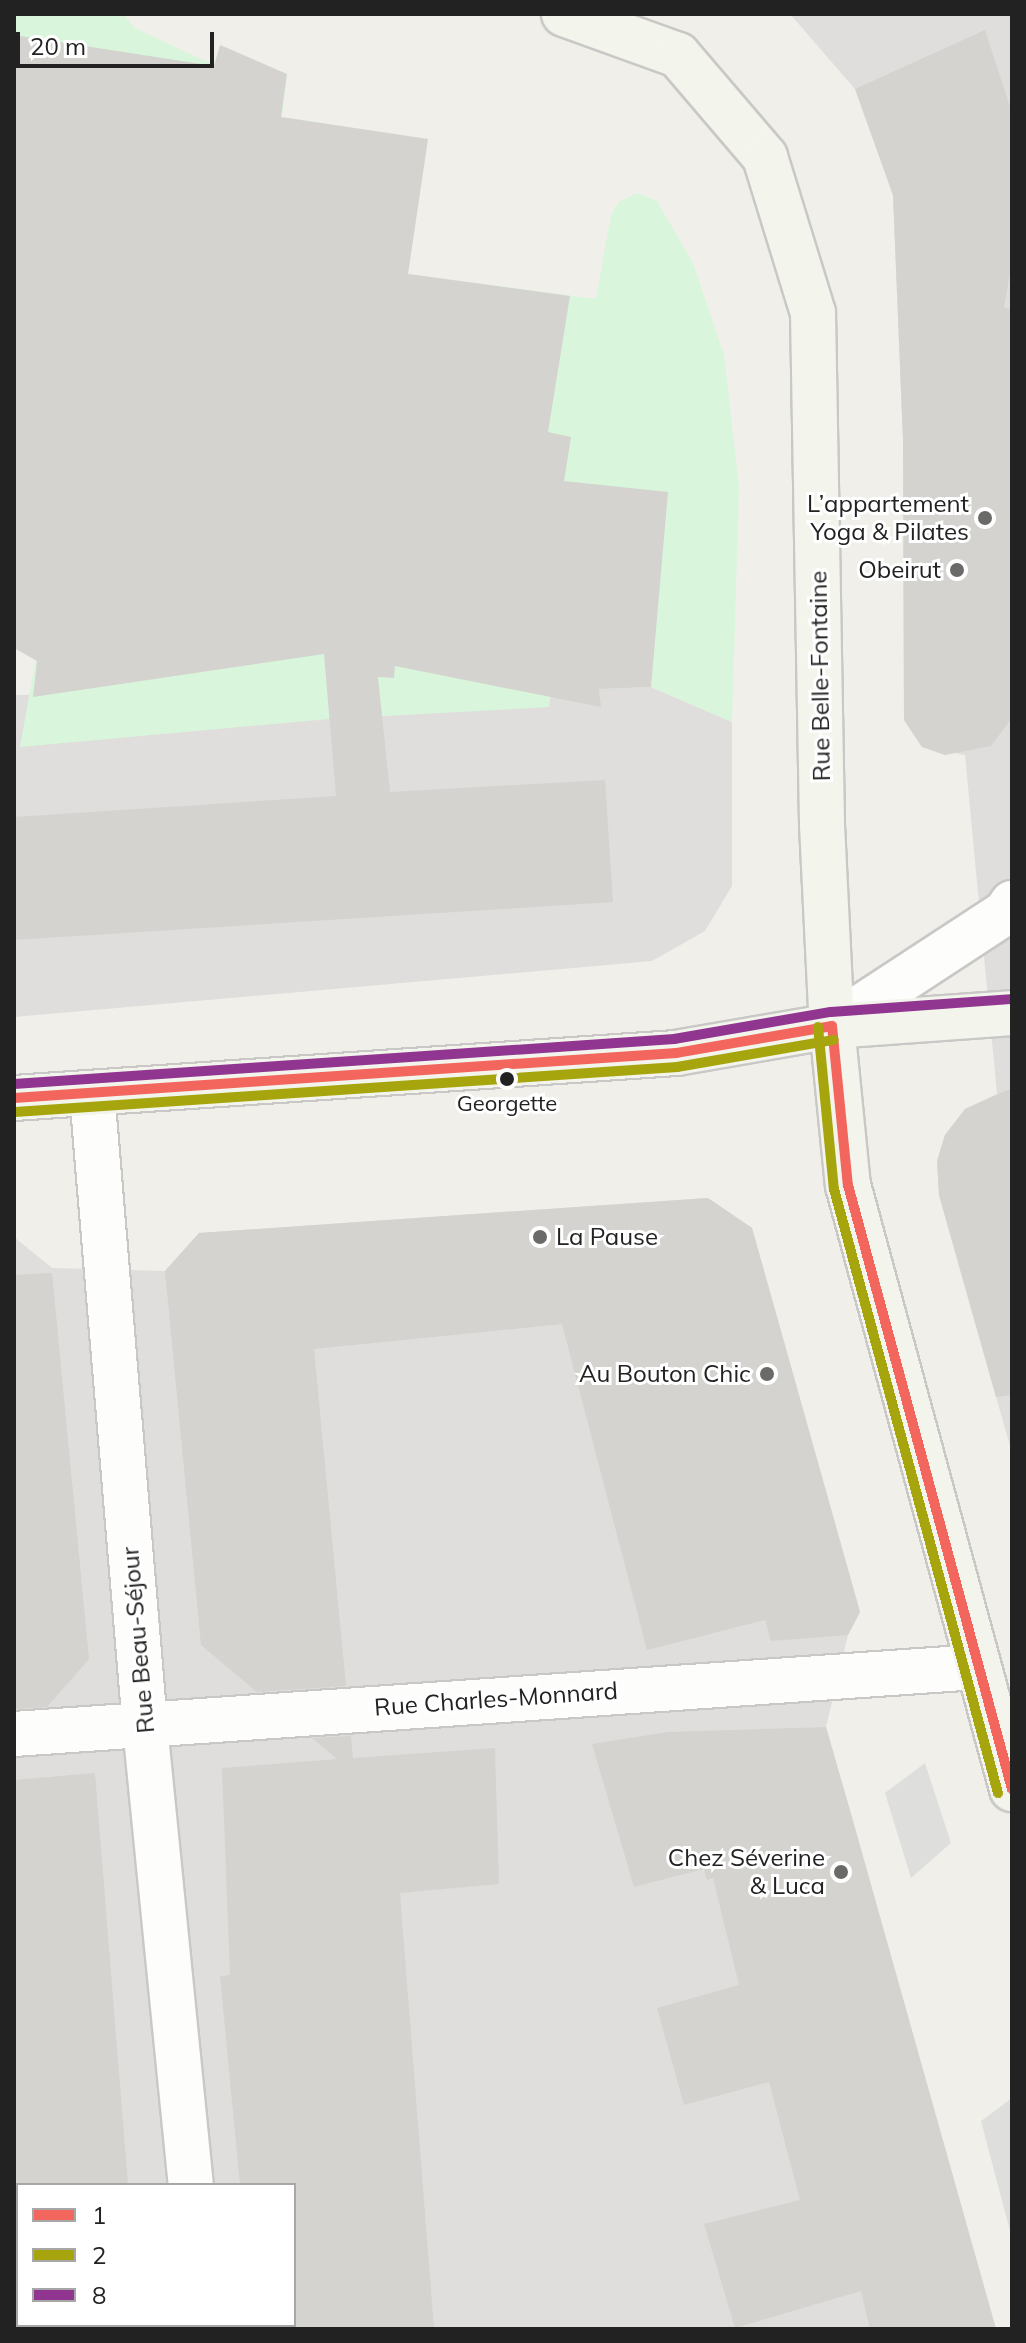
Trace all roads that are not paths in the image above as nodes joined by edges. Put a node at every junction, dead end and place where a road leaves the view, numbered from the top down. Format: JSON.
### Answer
{"nodes":[{"id":1,"x":564,"y":14,"type":"edge"},
{"id":2,"x":1012,"y":903,"type":"edge"},
{"id":3,"x":1012,"y":1013,"type":"edge"},
{"id":4,"x":832,"y":1026,"type":"junction"},
{"id":5,"x":92,"y":1093,"type":"junction"},
{"id":6,"x":14,"y":1098,"type":"edge"},
{"id":7,"x":978,"y":1667,"type":"junction"},
{"id":8,"x":145,"y":1726,"type":"junction"},
{"id":9,"x":14,"y":1734,"type":"edge"},
{"id":10,"x":1012,"y":1789,"type":"edge"},
{"id":11,"x":191,"y":2183,"type":"edge"}],
"edges":[{"from":1,"to":4,"type":"main road","name":"Rue Belle-Fontaine"},
{"from":2,"to":4,"type":"street"},
{"from":3,"to":4,"type":"main road"},
{"from":4,"to":5,"type":"main road"},
{"from":4,"to":7,"type":"main road","name":"Rue Belle-Fontaine"},
{"from":5,"to":6,"type":"main road"},
{"from":5,"to":8,"type":"street","name":"Rue Beau-Séjour"},
{"from":7,"to":8,"type":"street","name":"Rue Charles-Monnard"},
{"from":7,"to":10,"type":"main road","name":"Rue Belle-Fontaine"},
{"from":8,"to":9,"type":"street","name":"Rue Charles-Monnard"},
{"from":8,"to":11,"type":"street","name":"Rue Beau-Séjour"}]}
